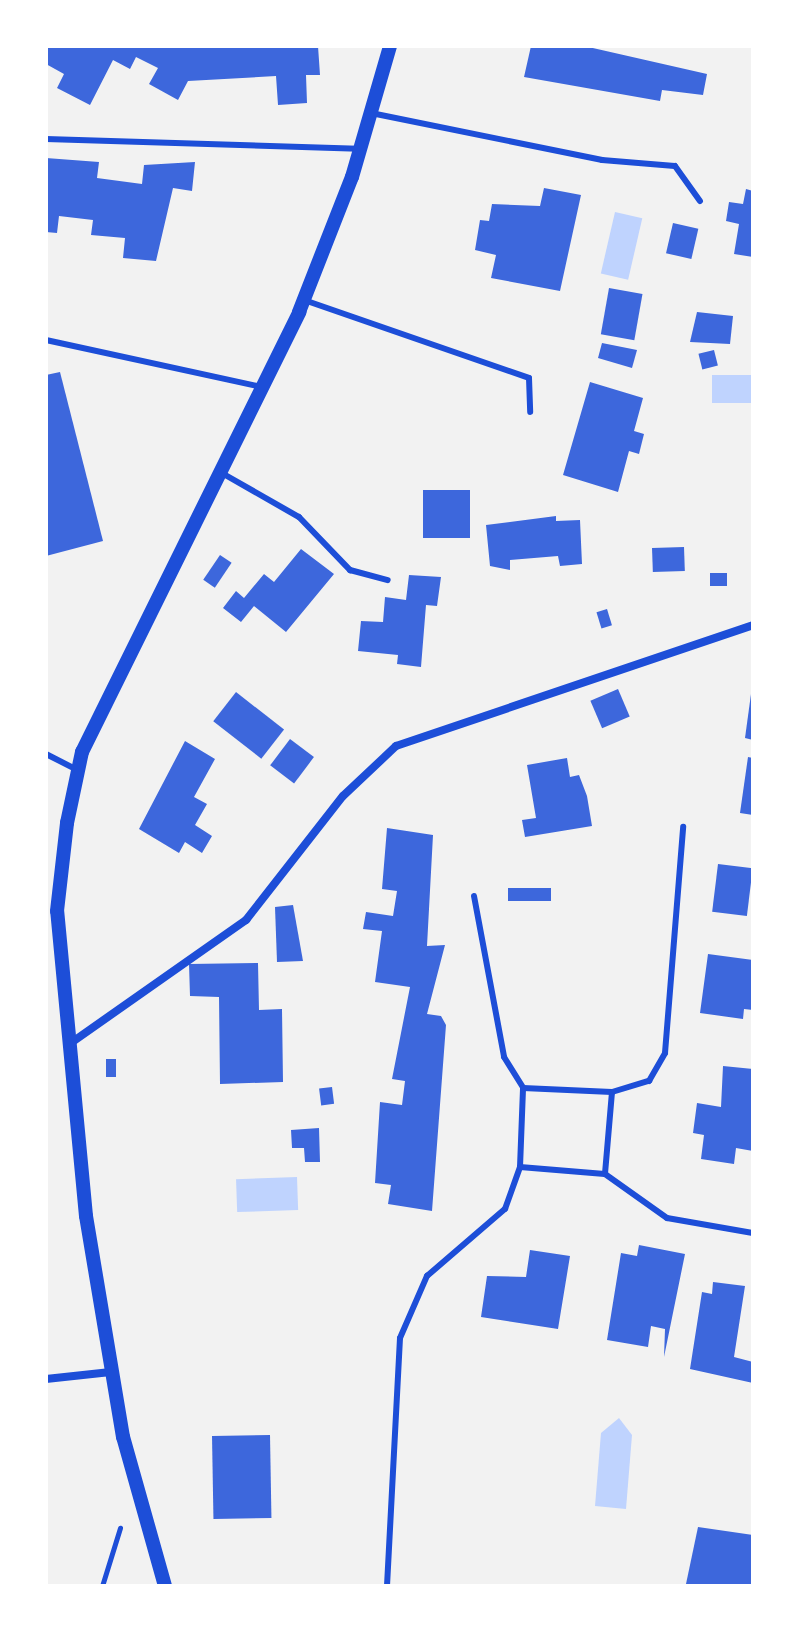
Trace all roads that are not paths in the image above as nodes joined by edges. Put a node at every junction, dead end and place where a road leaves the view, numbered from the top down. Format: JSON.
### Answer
{"nodes":[{"id":1,"x":390,"y":46,"type":"edge"},
{"id":2,"x":371,"y":113,"type":"junction"},
{"id":3,"x":46,"y":139,"type":"edge"},
{"id":4,"x":360,"y":149,"type":"junction"},
{"id":5,"x":700,"y":201,"type":"dead end"},
{"id":6,"x":304,"y":300,"type":"junction"},
{"id":7,"x":46,"y":340,"type":"edge"},
{"id":8,"x":262,"y":387,"type":"junction"},
{"id":9,"x":530,"y":412,"type":"dead end"},
{"id":10,"x":220,"y":472,"type":"junction"},
{"id":11,"x":388,"y":580,"type":"dead end"},
{"id":12,"x":753,"y":625,"type":"edge"},
{"id":13,"x":46,"y":754,"type":"edge"},
{"id":14,"x":78,"y":770,"type":"junction"},
{"id":15,"x":683,"y":827,"type":"dead end"},
{"id":16,"x":474,"y":896,"type":"dead end"},
{"id":17,"x":67,"y":1045,"type":"junction"},
{"id":18,"x":523,"y":1088,"type":"junction"},
{"id":19,"x":612,"y":1092,"type":"junction"},
{"id":20,"x":520,"y":1167,"type":"junction"},
{"id":21,"x":605,"y":1174,"type":"junction"},
{"id":22,"x":753,"y":1233,"type":"edge"},
{"id":23,"x":111,"y":1372,"type":"junction"},
{"id":24,"x":46,"y":1379,"type":"edge"},
{"id":25,"x":165,"y":1586,"type":"edge"},
{"id":26,"x":387,"y":1586,"type":"edge"}],
"edges":[{"from":1,"to":2,"type":"street"},
{"from":2,"to":4,"type":"street"},
{"from":2,"to":5,"type":"lane"},
{"from":3,"to":4,"type":"lane"},
{"from":4,"to":6,"type":"street"},
{"from":6,"to":8,"type":"street"},
{"from":6,"to":9,"type":"lane"},
{"from":7,"to":8,"type":"lane"},
{"from":8,"to":10,"type":"street"},
{"from":10,"to":11,"type":"lane"},
{"from":10,"to":14,"type":"street"},
{"from":12,"to":17,"type":"street"},
{"from":13,"to":14,"type":"lane"},
{"from":14,"to":17,"type":"street"},
{"from":15,"to":19,"type":"lane"},
{"from":16,"to":18,"type":"lane"},
{"from":17,"to":23,"type":"street"},
{"from":18,"to":19,"type":"lane"},
{"from":18,"to":20,"type":"lane"},
{"from":19,"to":21,"type":"lane"},
{"from":20,"to":21,"type":"lane"},
{"from":20,"to":26,"type":"lane"},
{"from":21,"to":22,"type":"lane"},
{"from":23,"to":24,"type":"street"},
{"from":23,"to":25,"type":"street"}]}
